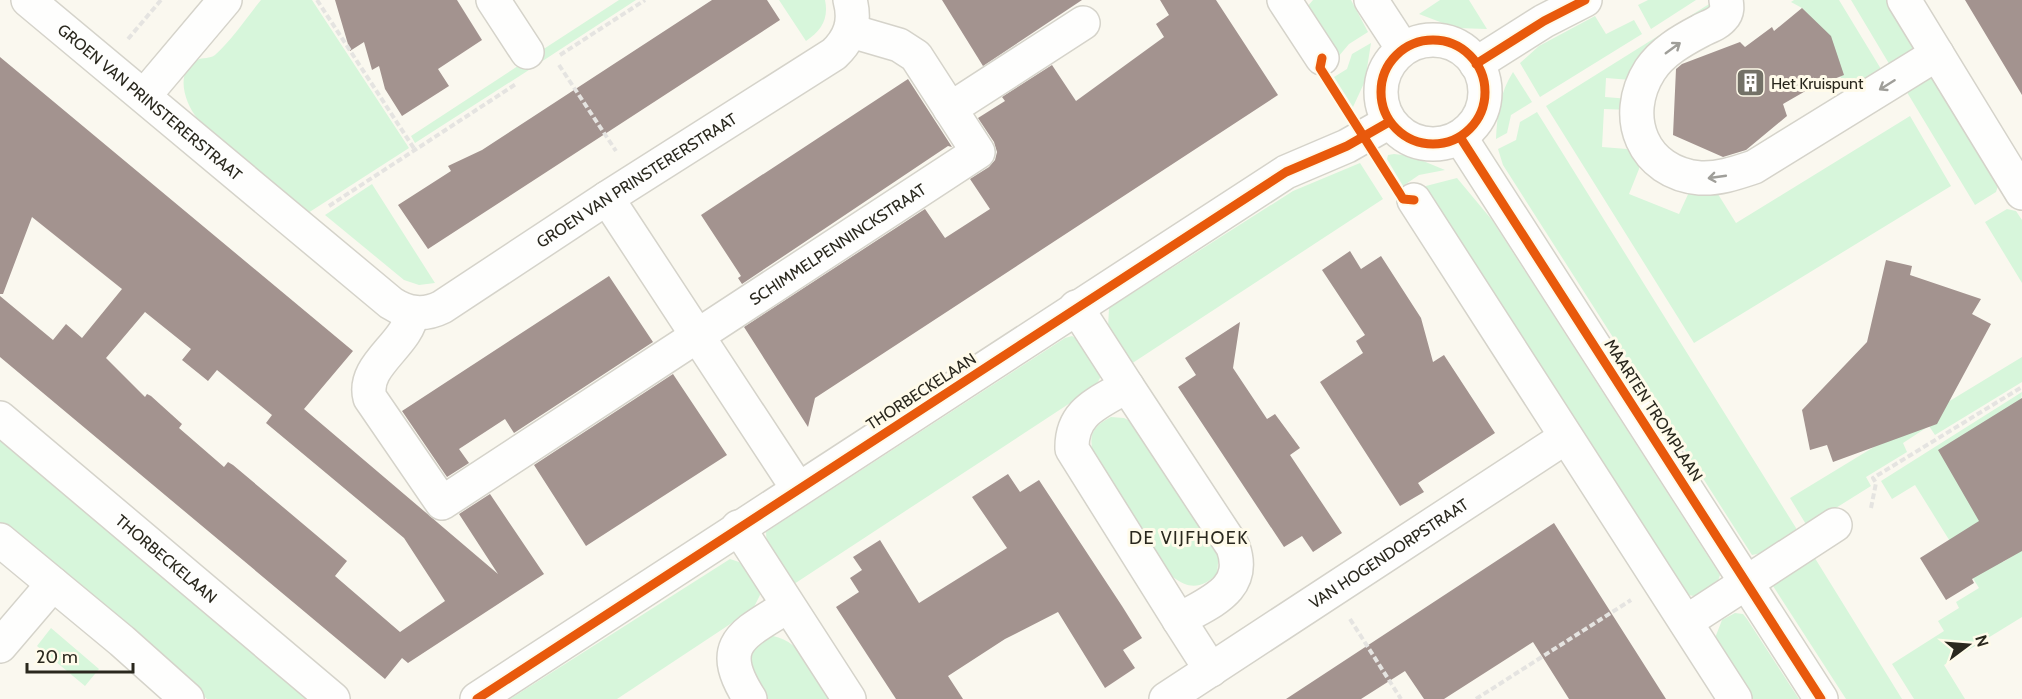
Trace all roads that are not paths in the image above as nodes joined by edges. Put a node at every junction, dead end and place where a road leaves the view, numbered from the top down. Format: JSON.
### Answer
{"nodes":[{"id":1,"x":28,"y":0,"type":"edge"},
{"id":2,"x":225,"y":0,"type":"edge"},
{"id":3,"x":493,"y":0,"type":"edge"},
{"id":4,"x":1284,"y":0,"type":"edge"},
{"id":5,"x":1371,"y":0,"type":"edge"},
{"id":6,"x":1585,"y":0,"type":"edge"},
{"id":7,"x":1726,"y":0,"type":"edge"},
{"id":8,"x":1904,"y":0,"type":"edge"},
{"id":9,"x":850,"y":15,"type":"edge"},
{"id":10,"x":1083,"y":23,"type":"dead end"},
{"id":11,"x":1403,"y":50,"type":"junction"},
{"id":12,"x":1937,"y":54,"type":"junction"},
{"id":13,"x":1322,"y":58,"type":"dead end"},
{"id":14,"x":1476,"y":64,"type":"junction"},
{"id":15,"x":524,"y":67,"type":"road end"},
{"id":16,"x":144,"y":96,"type":"junction"},
{"id":17,"x":950,"y":109,"type":"junction"},
{"id":18,"x":1389,"y":122,"type":"junction"},
{"id":19,"x":1460,"y":136,"type":"junction"},
{"id":20,"x":978,"y":152,"type":"joint"},
{"id":21,"x":2022,"y":193,"type":"edge"},
{"id":22,"x":607,"y":198,"type":"junction"},
{"id":23,"x":1414,"y":200,"type":"dead end"},
{"id":24,"x":1076,"y":307,"type":"junction"},
{"id":25,"x":412,"y":313,"type":"junction"},
{"id":26,"x":698,"y":336,"type":"junction"},
{"id":27,"x":1127,"y":386,"type":"junction"},
{"id":28,"x":0,"y":418,"type":"edge"},
{"id":29,"x":1566,"y":437,"type":"junction"},
{"id":30,"x":798,"y":489,"type":"junction"},
{"id":31,"x":1834,"y":525,"type":"dead end"},
{"id":32,"x":738,"y":527,"type":"junction"},
{"id":33,"x":0,"y":540,"type":"edge"},
{"id":34,"x":1746,"y":582,"type":"junction"},
{"id":35,"x":53,"y":584,"type":"junction"},
{"id":36,"x":788,"y":606,"type":"junction"},
{"id":37,"x":1179,"y":620,"type":"junction"},
{"id":38,"x":1686,"y":622,"type":"junction"},
{"id":39,"x":0,"y":646,"type":"edge"},
{"id":40,"x":1211,"y":670,"type":"junction"},
{"id":41,"x":187,"y":699,"type":"edge"},
{"id":42,"x":333,"y":699,"type":"edge"},
{"id":43,"x":477,"y":699,"type":"edge"},
{"id":44,"x":750,"y":699,"type":"edge"},
{"id":45,"x":849,"y":699,"type":"edge"},
{"id":46,"x":1166,"y":699,"type":"edge"},
{"id":47,"x":1735,"y":699,"type":"edge"},
{"id":48,"x":1821,"y":699,"type":"edge"}],
"edges":[{"from":1,"to":16,"type":"street","name":"GROEN VAN PRINSTERERSTRAAT"},
{"from":2,"to":16,"type":"street"},
{"from":3,"to":15,"type":"street"},
{"from":4,"to":13,"type":"street"},
{"from":5,"to":11,"type":"street"},
{"from":6,"to":14,"type":"street"},
{"from":12,"to":7,"type":"street","one_way":true},
{"from":8,"to":12,"type":"street"},
{"from":9,"to":17,"type":"street","name":"GROEN VAN PRINSTERERSTRAAT"},
{"from":9,"to":22,"type":"street","name":"GROEN VAN PRINSTERERSTRAAT"},
{"from":10,"to":17,"type":"street"},
{"from":11,"to":14,"type":"street"},
{"from":11,"to":18,"type":"street"},
{"from":12,"to":21,"type":"street"},
{"from":14,"to":19,"type":"street"},
{"from":16,"to":25,"type":"street","name":"GROEN VAN PRINSTERERSTRAAT"},
{"from":17,"to":20,"type":"street","name":"GROEN VAN PRINSTERERSTRAAT"},
{"from":18,"to":19,"type":"street"},
{"from":18,"to":24,"type":"street","name":"THORBECKELAAN"},
{"from":19,"to":34,"type":"street","name":"MAARTEN TROMPLAAN"},
{"from":20,"to":26,"type":"street","name":"SCHIMMELPENNINCKSTRAAT"},
{"from":22,"to":25,"type":"street","name":"GROEN VAN PRINSTERERSTRAAT"},
{"from":22,"to":26,"type":"street"},
{"from":23,"to":29,"type":"street"},
{"from":24,"to":27,"type":"street"},
{"from":24,"to":30,"type":"street","name":"THORBECKELAAN"},
{"from":25,"to":26,"type":"street","name":"SCHIMMELPENNINCKSTRAAT"},
{"from":26,"to":30,"type":"street"},
{"from":27,"to":37,"type":"street"},
{"from":27,"to":37,"type":"street"},
{"from":28,"to":42,"type":"street","name":"THORBECKELAAN"},
{"from":29,"to":38,"type":"street"},
{"from":29,"to":40,"type":"street","name":"VAN HOGENDORPSTRAAT"},
{"from":30,"to":32,"type":"street","name":"THORBECKELAAN"},
{"from":31,"to":34,"type":"street"},
{"from":32,"to":36,"type":"street"},
{"from":32,"to":43,"type":"street","name":"THORBECKELAAN"},
{"from":33,"to":35,"type":"street"},
{"from":34,"to":38,"type":"street"},
{"from":34,"to":48,"type":"street","name":"MAARTEN TROMPLAAN"},
{"from":35,"to":39,"type":"street"},
{"from":35,"to":41,"type":"street"},
{"from":36,"to":44,"type":"street"},
{"from":36,"to":45,"type":"street"},
{"from":37,"to":40,"type":"street"},
{"from":38,"to":47,"type":"street"},
{"from":40,"to":46,"type":"street","name":"VAN HOGENDORPSTRAAT"}]}
